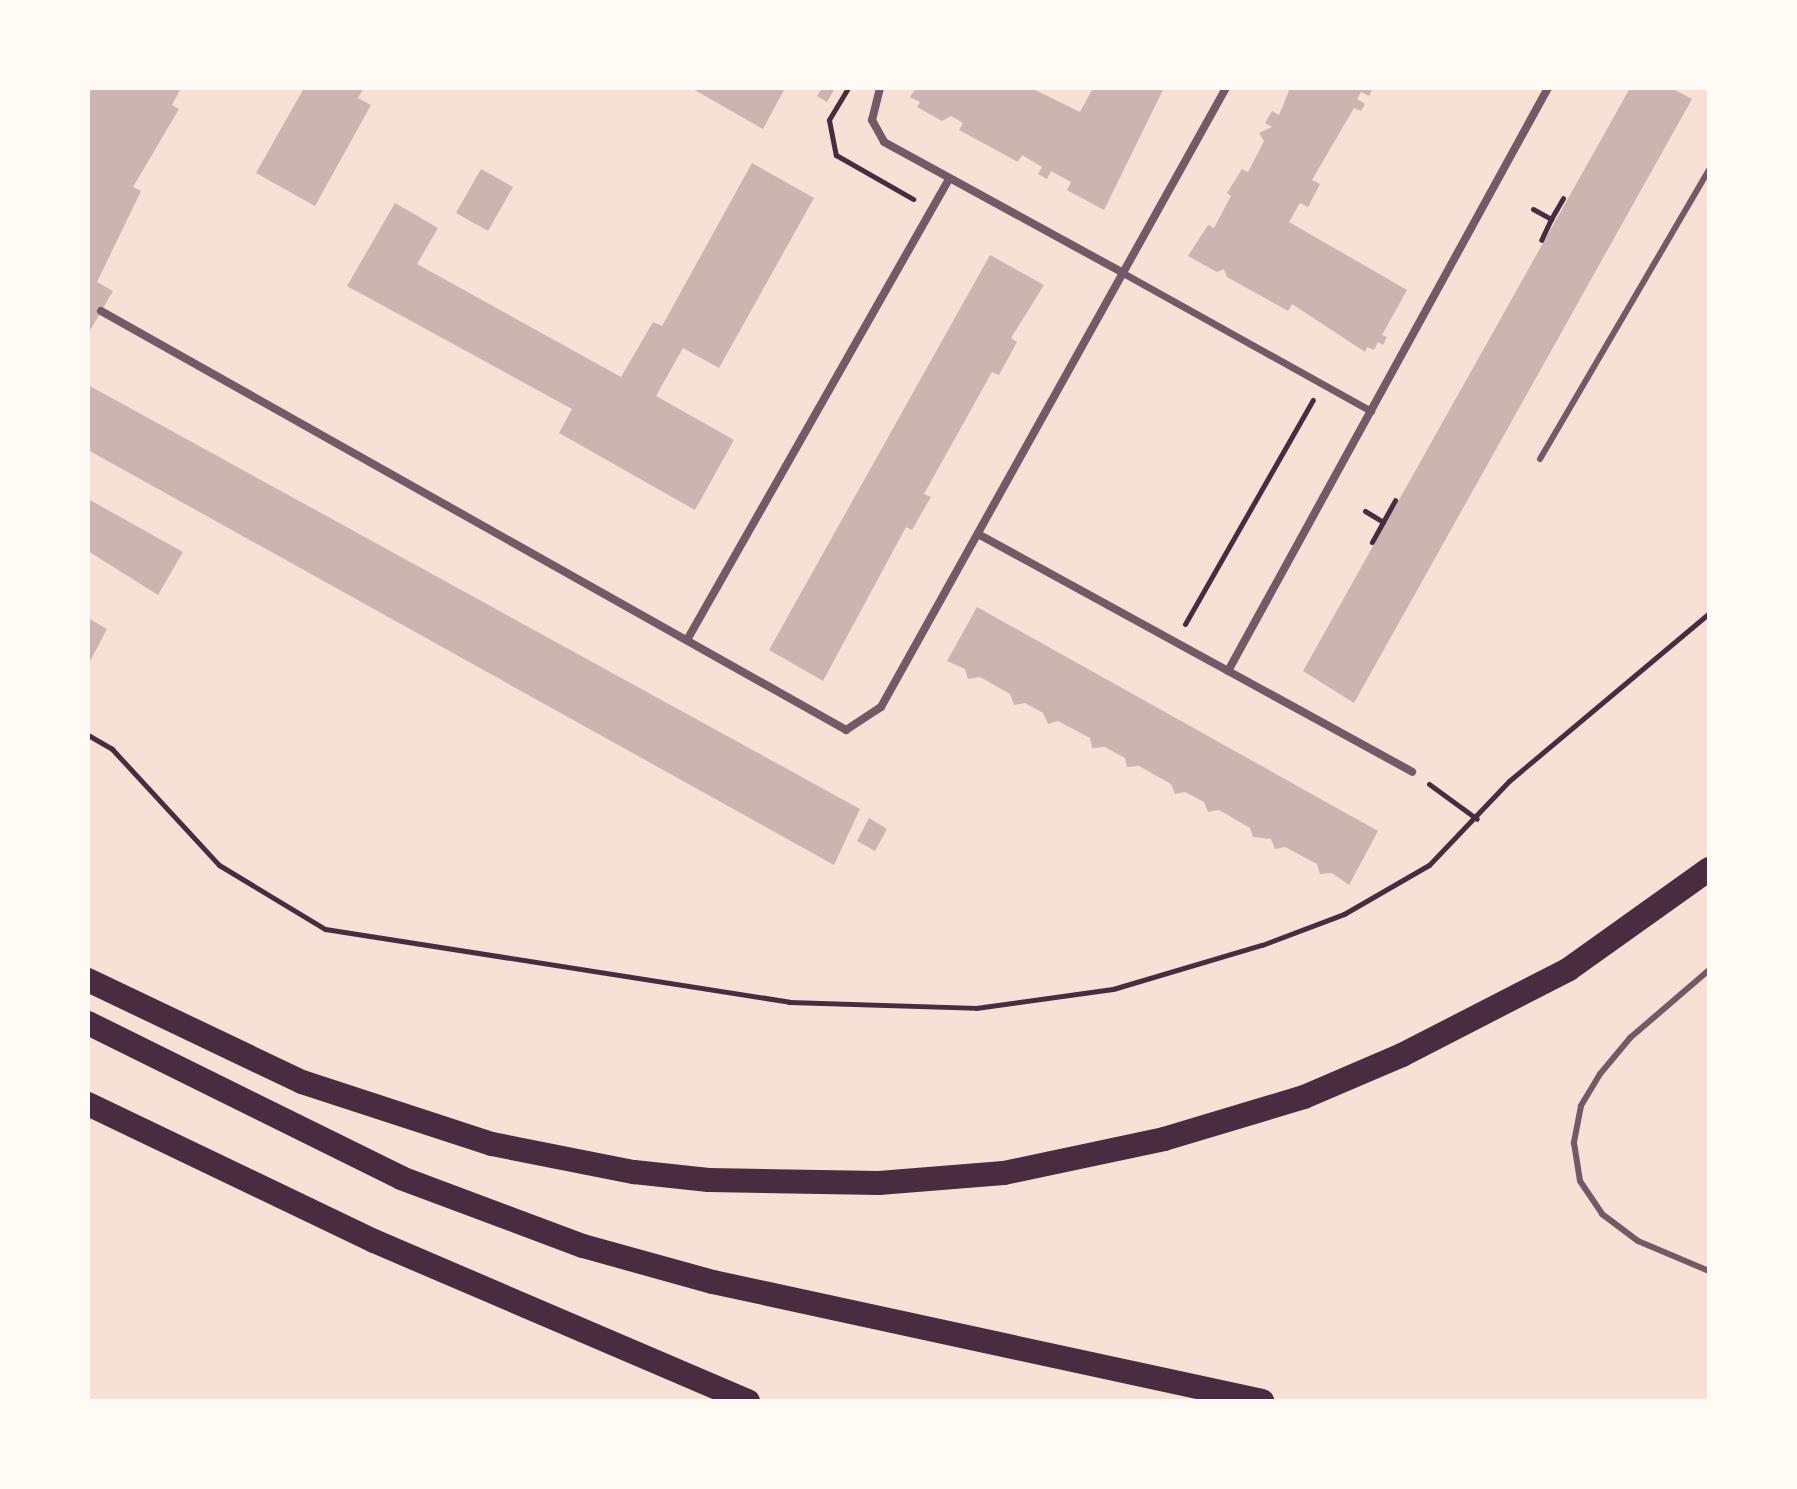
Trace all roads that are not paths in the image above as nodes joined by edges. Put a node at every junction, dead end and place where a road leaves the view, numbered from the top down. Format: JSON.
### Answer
{"nodes":[{"id":1,"x":880,"y":88,"type":"edge"},
{"id":2,"x":1226,"y":88,"type":"edge"},
{"id":3,"x":1548,"y":88,"type":"edge"},
{"id":4,"x":1709,"y":170,"type":"edge"},
{"id":5,"x":949,"y":179,"type":"junction"},
{"id":6,"x":1123,"y":273,"type":"junction"},
{"id":7,"x":101,"y":311,"type":"dead end"},
{"id":8,"x":1371,"y":411,"type":"junction"},
{"id":9,"x":1540,"y":459,"type":"dead end"},
{"id":10,"x":978,"y":534,"type":"junction"},
{"id":11,"x":687,"y":640,"type":"junction"},
{"id":12,"x":1228,"y":671,"type":"junction"},
{"id":13,"x":1412,"y":772,"type":"road end"},
{"id":14,"x":1709,"y":869,"type":"edge"},
{"id":15,"x":1709,"y":970,"type":"edge"},
{"id":16,"x":88,"y":980,"type":"edge"},
{"id":17,"x":88,"y":1023,"type":"edge"},
{"id":18,"x":88,"y":1104,"type":"edge"},
{"id":19,"x":1709,"y":1271,"type":"edge"},
{"id":20,"x":748,"y":1401,"type":"edge"},
{"id":21,"x":1262,"y":1401,"type":"edge"}],
"edges":[{"from":1,"to":5,"type":"street"},
{"from":2,"to":6,"type":"street"},
{"from":3,"to":8,"type":"street"},
{"from":4,"to":9,"type":"lane"},
{"from":5,"to":6,"type":"street"},
{"from":5,"to":11,"type":"street"},
{"from":6,"to":8,"type":"street"},
{"from":6,"to":10,"type":"street"},
{"from":7,"to":11,"type":"street"},
{"from":8,"to":12,"type":"street"},
{"from":10,"to":11,"type":"street"},
{"from":10,"to":12,"type":"street"},
{"from":12,"to":13,"type":"street"},
{"from":14,"to":16,"type":"highway"},
{"from":15,"to":19,"type":"lane"},
{"from":17,"to":21,"type":"highway"},
{"from":18,"to":20,"type":"highway"}]}
